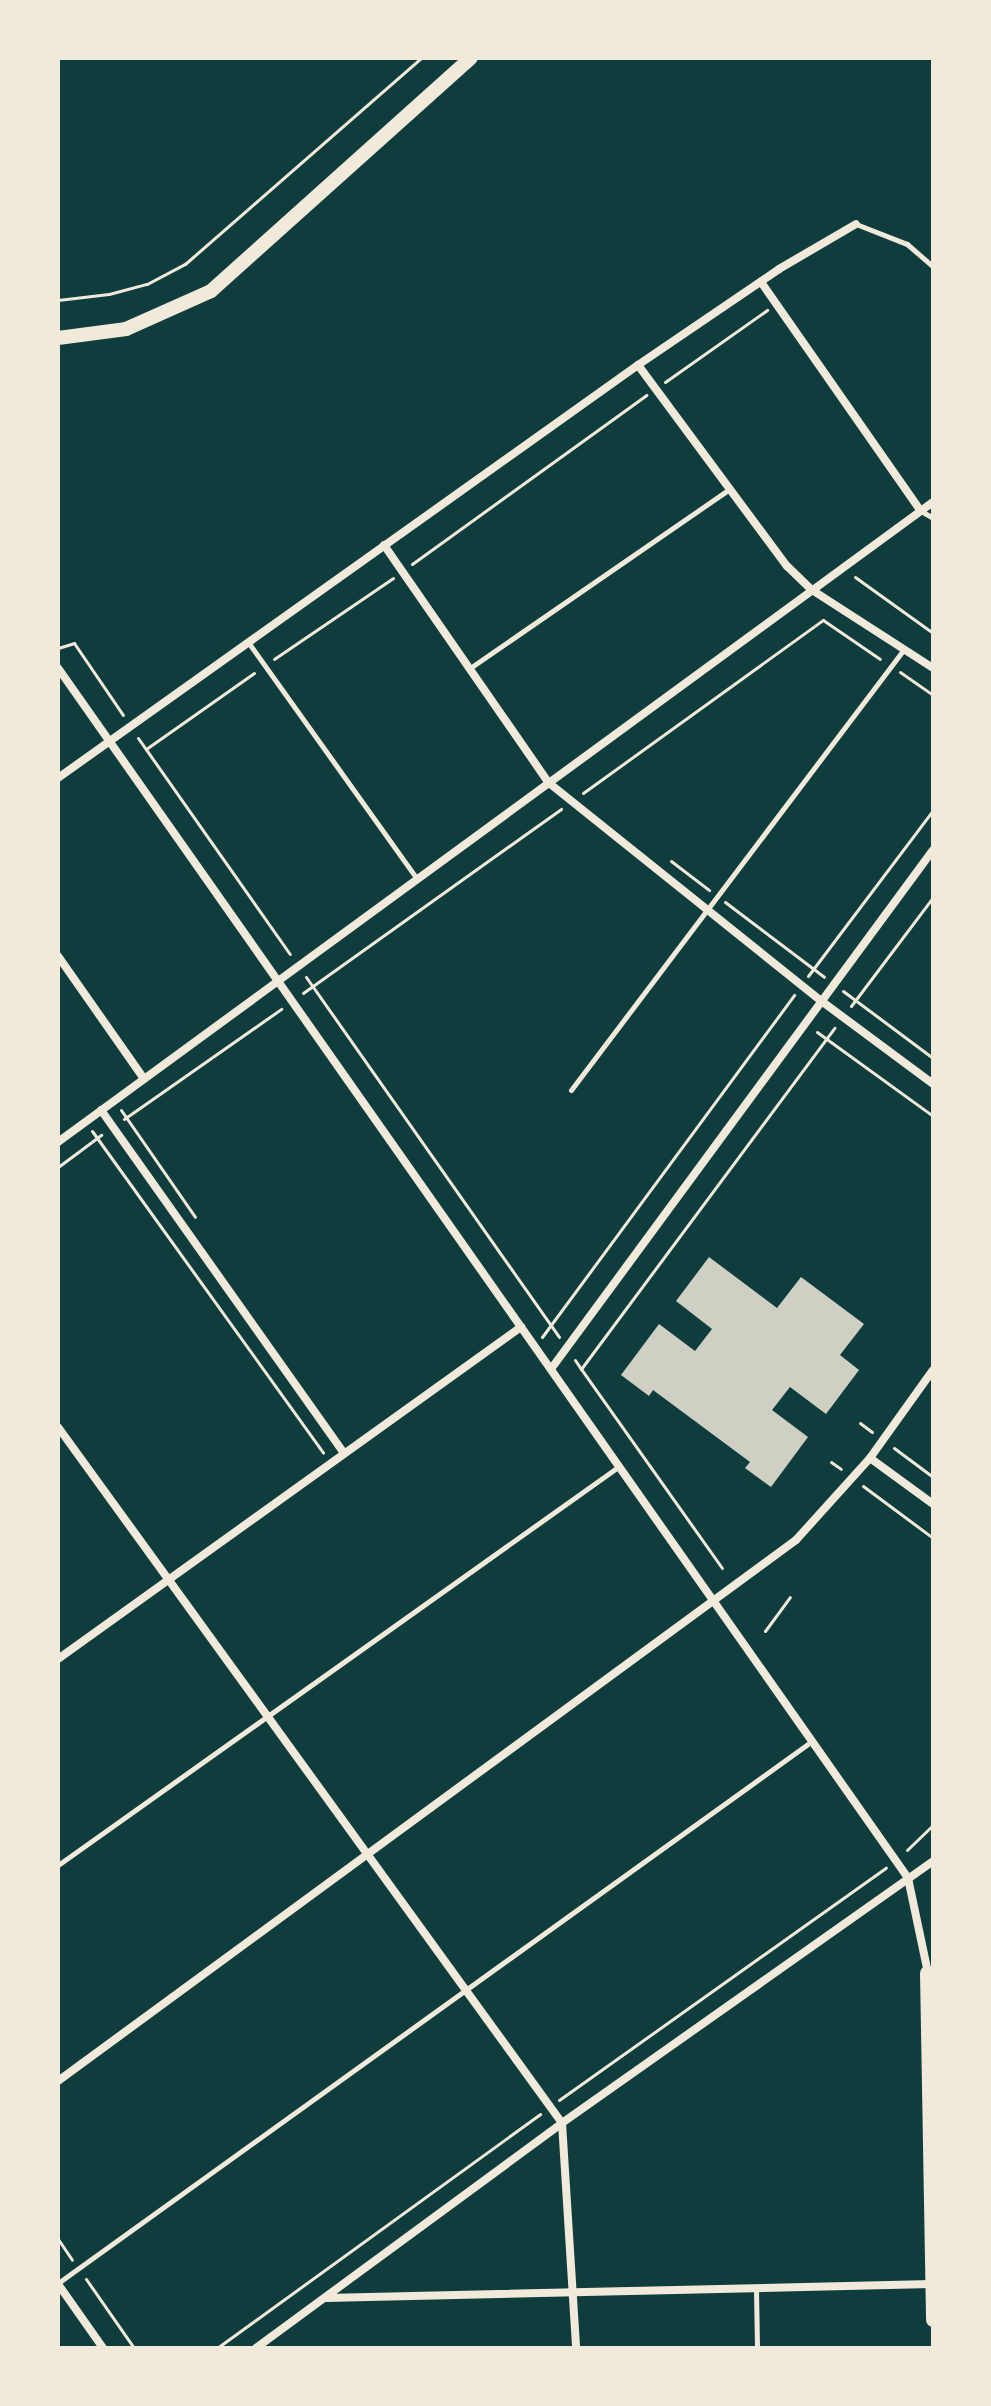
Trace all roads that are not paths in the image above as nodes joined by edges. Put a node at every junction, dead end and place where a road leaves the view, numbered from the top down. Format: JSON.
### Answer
{"nodes":[{"id":1,"x":471,"y":58,"type":"edge"},
{"id":2,"x":856,"y":224,"type":"joint"},
{"id":3,"x":933,"y":267,"type":"edge"},
{"id":4,"x":761,"y":282,"type":"junction"},
{"id":5,"x":58,"y":338,"type":"edge"},
{"id":6,"x":638,"y":365,"type":"junction"},
{"id":7,"x":729,"y":489,"type":"junction"},
{"id":8,"x":933,"y":502,"type":"edge"},
{"id":9,"x":921,"y":511,"type":"junction"},
{"id":10,"x":933,"y":518,"type":"edge"},
{"id":11,"x":384,"y":545,"type":"junction"},
{"id":12,"x":812,"y":590,"type":"junction"},
{"id":13,"x":247,"y":641,"type":"junction"},
{"id":14,"x":904,"y":649,"type":"junction"},
{"id":15,"x":58,"y":668,"type":"edge"},
{"id":16,"x":470,"y":668,"type":"junction"},
{"id":17,"x":933,"y":668,"type":"edge"},
{"id":18,"x":108,"y":739,"type":"junction"},
{"id":19,"x":58,"y":778,"type":"edge"},
{"id":20,"x":549,"y":783,"type":"junction"},
{"id":21,"x":933,"y":850,"type":"edge"},
{"id":22,"x":417,"y":879,"type":"junction"},
{"id":23,"x":706,"y":909,"type":"junction"},
{"id":24,"x":58,"y":956,"type":"edge"},
{"id":25,"x":278,"y":981,"type":"junction"},
{"id":26,"x":820,"y":1000,"type":"junction"},
{"id":27,"x":144,"y":1079,"type":"junction"},
{"id":28,"x":933,"y":1084,"type":"edge"},
{"id":29,"x":571,"y":1090,"type":"dead end"},
{"id":30,"x":101,"y":1110,"type":"junction"},
{"id":31,"x":58,"y":1142,"type":"edge"},
{"id":32,"x":521,"y":1327,"type":"junction"},
{"id":33,"x":551,"y":1369,"type":"junction"},
{"id":34,"x":933,"y":1370,"type":"edge"},
{"id":35,"x":58,"y":1427,"type":"edge"},
{"id":36,"x":344,"y":1453,"type":"junction"},
{"id":37,"x":870,"y":1458,"type":"junction"},
{"id":38,"x":619,"y":1466,"type":"junction"},
{"id":39,"x":933,"y":1504,"type":"edge"},
{"id":40,"x":169,"y":1580,"type":"junction"},
{"id":41,"x":714,"y":1602,"type":"junction"},
{"id":42,"x":58,"y":1659,"type":"edge"},
{"id":43,"x":268,"y":1716,"type":"junction"},
{"id":44,"x":812,"y":1741,"type":"junction"},
{"id":45,"x":367,"y":1854,"type":"junction"},
{"id":46,"x":933,"y":1861,"type":"edge"},
{"id":47,"x":58,"y":1865,"type":"edge"},
{"id":48,"x":908,"y":1878,"type":"junction"},
{"id":49,"x":930,"y":1973,"type":"edge"},
{"id":50,"x":466,"y":1990,"type":"junction"},
{"id":51,"x":58,"y":2081,"type":"edge"},
{"id":52,"x":562,"y":2123,"type":"junction"},
{"id":53,"x":58,"y":2284,"type":"edge"},
{"id":54,"x":932,"y":2284,"type":"edge"},
{"id":55,"x":756,"y":2289,"type":"junction"},
{"id":56,"x":573,"y":2294,"type":"junction"},
{"id":57,"x":326,"y":2298,"type":"junction"},
{"id":58,"x":933,"y":2320,"type":"edge"},
{"id":59,"x":100,"y":2345,"type":"edge"},
{"id":60,"x":89,"y":2348,"type":"edge"},
{"id":61,"x":256,"y":2348,"type":"edge"},
{"id":62,"x":576,"y":2348,"type":"edge"},
{"id":63,"x":757,"y":2348,"type":"edge"}],
"edges":[{"from":1,"to":5,"type":"street"},
{"from":2,"to":3,"type":"lane"},
{"from":2,"to":4,"type":"street"},
{"from":4,"to":6,"type":"street"},
{"from":4,"to":9,"type":"street"},
{"from":6,"to":7,"type":"street"},
{"from":6,"to":11,"type":"street"},
{"from":7,"to":12,"type":"street"},
{"from":7,"to":16,"type":"lane"},
{"from":8,"to":9,"type":"street"},
{"from":9,"to":10,"type":"lane"},
{"from":9,"to":12,"type":"street"},
{"from":11,"to":13,"type":"street"},
{"from":11,"to":16,"type":"street"},
{"from":12,"to":14,"type":"street"},
{"from":12,"to":20,"type":"street"},
{"from":13,"to":18,"type":"street"},
{"from":13,"to":22,"type":"lane"},
{"from":14,"to":17,"type":"street"},
{"from":14,"to":23,"type":"lane"},
{"from":15,"to":18,"type":"street"},
{"from":16,"to":20,"type":"street"},
{"from":18,"to":19,"type":"street"},
{"from":18,"to":25,"type":"street"},
{"from":20,"to":22,"type":"street"},
{"from":20,"to":23,"type":"street"},
{"from":21,"to":26,"type":"street"},
{"from":22,"to":25,"type":"street"},
{"from":23,"to":26,"type":"street"},
{"from":23,"to":29,"type":"lane"},
{"from":24,"to":27,"type":"street"},
{"from":25,"to":27,"type":"street"},
{"from":25,"to":32,"type":"street"},
{"from":26,"to":28,"type":"street"},
{"from":26,"to":33,"type":"street"},
{"from":27,"to":30,"type":"street"},
{"from":30,"to":31,"type":"street"},
{"from":30,"to":36,"type":"street"},
{"from":32,"to":33,"type":"street"},
{"from":32,"to":36,"type":"street"},
{"from":33,"to":38,"type":"street"},
{"from":34,"to":37,"type":"street"},
{"from":35,"to":40,"type":"street"},
{"from":36,"to":40,"type":"street"},
{"from":37,"to":39,"type":"street"},
{"from":37,"to":41,"type":"street"},
{"from":38,"to":41,"type":"street"},
{"from":38,"to":43,"type":"lane"},
{"from":40,"to":42,"type":"street"},
{"from":40,"to":43,"type":"street"},
{"from":41,"to":44,"type":"street"},
{"from":41,"to":45,"type":"street"},
{"from":43,"to":45,"type":"street"},
{"from":43,"to":47,"type":"lane"},
{"from":44,"to":48,"type":"street"},
{"from":44,"to":50,"type":"lane"},
{"from":45,"to":50,"type":"street"},
{"from":45,"to":51,"type":"street"},
{"from":46,"to":48,"type":"street"},
{"from":48,"to":49,"type":"street"},
{"from":48,"to":52,"type":"street"},
{"from":49,"to":54,"type":"street"},
{"from":50,"to":52,"type":"street"},
{"from":50,"to":53,"type":"lane"},
{"from":52,"to":56,"type":"street"},
{"from":52,"to":57,"type":"street"},
{"from":53,"to":59,"type":"street"},
{"from":54,"to":55,"type":"street"},
{"from":54,"to":58,"type":"street"},
{"from":55,"to":56,"type":"street"},
{"from":55,"to":63,"type":"lane"},
{"from":56,"to":57,"type":"street"},
{"from":56,"to":62,"type":"street"},
{"from":57,"to":61,"type":"street"},
{"from":59,"to":60,"type":"street"}]}
